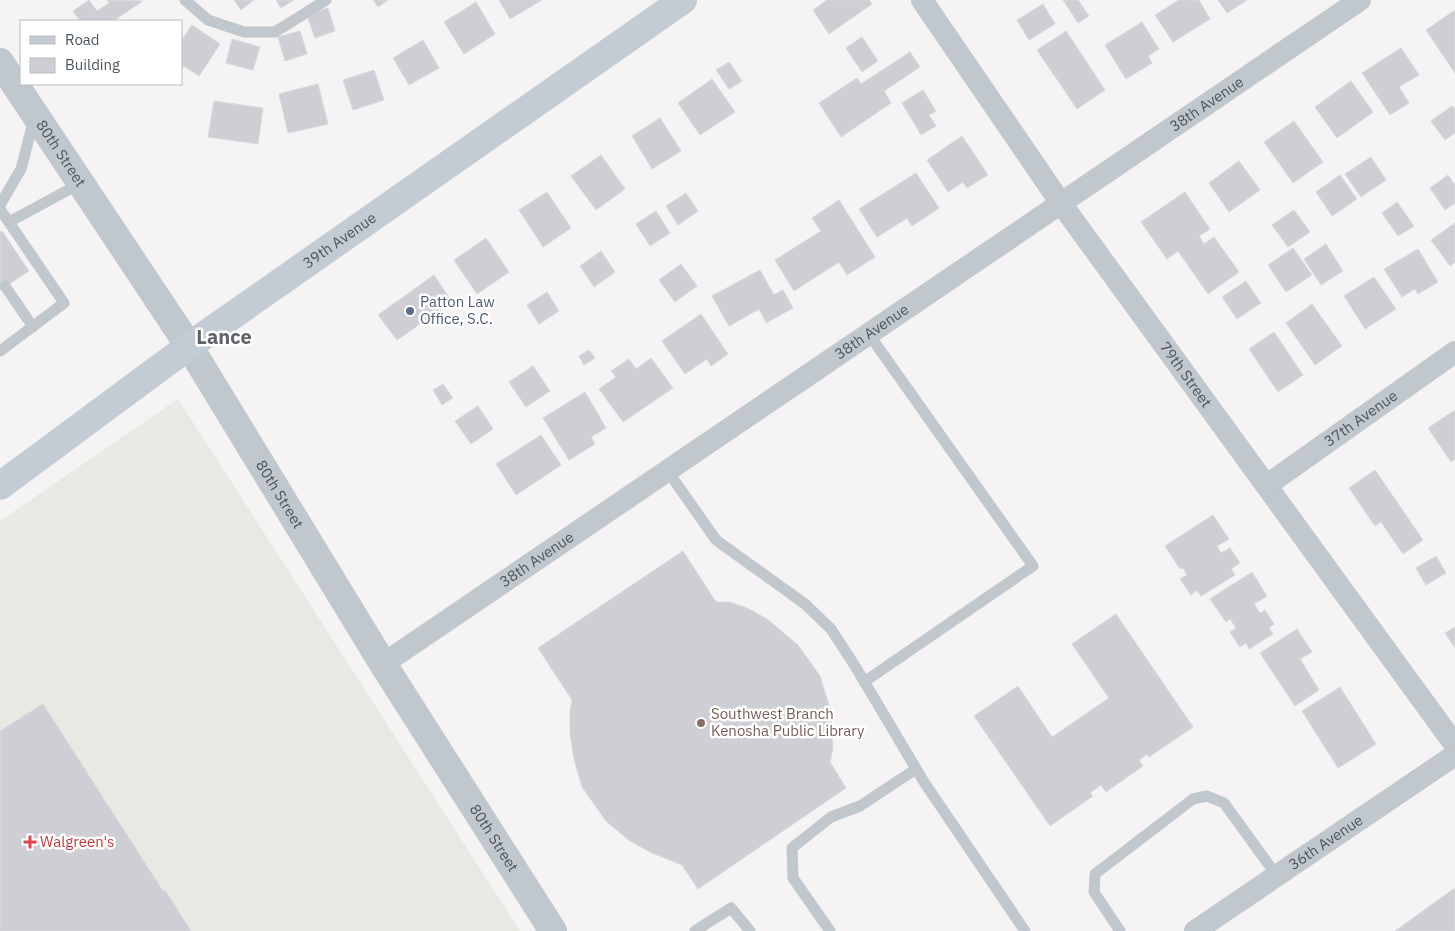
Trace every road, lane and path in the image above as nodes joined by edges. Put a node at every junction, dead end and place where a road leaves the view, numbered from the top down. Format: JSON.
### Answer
{"nodes":[{"id":1,"x":185,"y":0,"type":"edge"},
{"id":2,"x":326,"y":0,"type":"edge"},
{"id":3,"x":683,"y":0,"type":"edge"},
{"id":4,"x":922,"y":0,"type":"edge"},
{"id":5,"x":1360,"y":0,"type":"edge"},
{"id":6,"x":0,"y":62,"type":"edge"},
{"id":7,"x":35,"y":115,"type":"junction"},
{"id":8,"x":81,"y":183,"type":"junction"},
{"id":9,"x":1060,"y":202,"type":"junction"},
{"id":10,"x":0,"y":205,"type":"edge"},
{"id":11,"x":0,"y":209,"type":"edge"},
{"id":12,"x":9,"y":222,"type":"junction"},
{"id":13,"x":5,"y":286,"type":"dead end"},
{"id":14,"x":33,"y":326,"type":"junction"},
{"id":15,"x":868,"y":333,"type":"junction"},
{"id":16,"x":0,"y":335,"type":"edge"},
{"id":17,"x":189,"y":346,"type":"junction"},
{"id":18,"x":4,"y":348,"type":"edge"},
{"id":19,"x":1455,"y":352,"type":"edge"},
{"id":20,"x":667,"y":470,"type":"junction"},
{"id":21,"x":4,"y":479,"type":"edge"},
{"id":22,"x":1267,"y":484,"type":"junction"},
{"id":23,"x":383,"y":664,"type":"junction"},
{"id":24,"x":864,"y":682,"type":"junction"},
{"id":25,"x":1455,"y":745,"type":"edge"},
{"id":26,"x":1455,"y":755,"type":"edge"},
{"id":27,"x":916,"y":769,"type":"junction"},
{"id":28,"x":1276,"y":876,"type":"junction"},
{"id":29,"x":1209,"y":927,"type":"edge"},
{"id":30,"x":553,"y":931,"type":"edge"},
{"id":31,"x":695,"y":931,"type":"edge"},
{"id":32,"x":750,"y":931,"type":"edge"},
{"id":33,"x":830,"y":931,"type":"edge"},
{"id":34,"x":1024,"y":931,"type":"edge"},
{"id":35,"x":1120,"y":931,"type":"edge"}],
"edges":[{"from":1,"to":2,"type":"lane"},
{"from":3,"to":17,"type":"main road","name":"39th Avenue"},
{"from":4,"to":9,"type":"street","name":"79th Street"},
{"from":5,"to":9,"type":"street","name":"38th Avenue"},
{"from":6,"to":7,"type":"street","name":"80th Street"},
{"from":7,"to":8,"type":"street","name":"80th Street"},
{"from":7,"to":10,"type":"lane"},
{"from":8,"to":12,"type":"lane"},
{"from":8,"to":17,"type":"street","name":"80th Street"},
{"from":9,"to":15,"type":"street","name":"38th Avenue"},
{"from":9,"to":22,"type":"street","name":"79th Street"},
{"from":11,"to":12,"type":"lane"},
{"from":12,"to":14,"type":"lane"},
{"from":13,"to":14,"type":"lane"},
{"from":14,"to":18,"type":"lane"},
{"from":15,"to":20,"type":"street","name":"38th Avenue"},
{"from":15,"to":24,"type":"lane"},
{"from":16,"to":18,"type":"lane"},
{"from":17,"to":21,"type":"main road","name":"39th Avenue"},
{"from":17,"to":23,"type":"street","name":"80th Street"},
{"from":19,"to":22,"type":"street","name":"37th Avenue"},
{"from":20,"to":23,"type":"street","name":"38th Avenue"},
{"from":20,"to":24,"type":"lane"},
{"from":22,"to":25,"type":"street","name":"79th Street"},
{"from":23,"to":30,"type":"street","name":"80th Street"},
{"from":24,"to":27,"type":"lane"},
{"from":26,"to":28,"type":"street","name":"36th Avenue"},
{"from":27,"to":33,"type":"lane"},
{"from":27,"to":34,"type":"lane"},
{"from":28,"to":29,"type":"street","name":"36th Avenue"},
{"from":28,"to":35,"type":"lane"},
{"from":31,"to":32,"type":"lane"}]}
